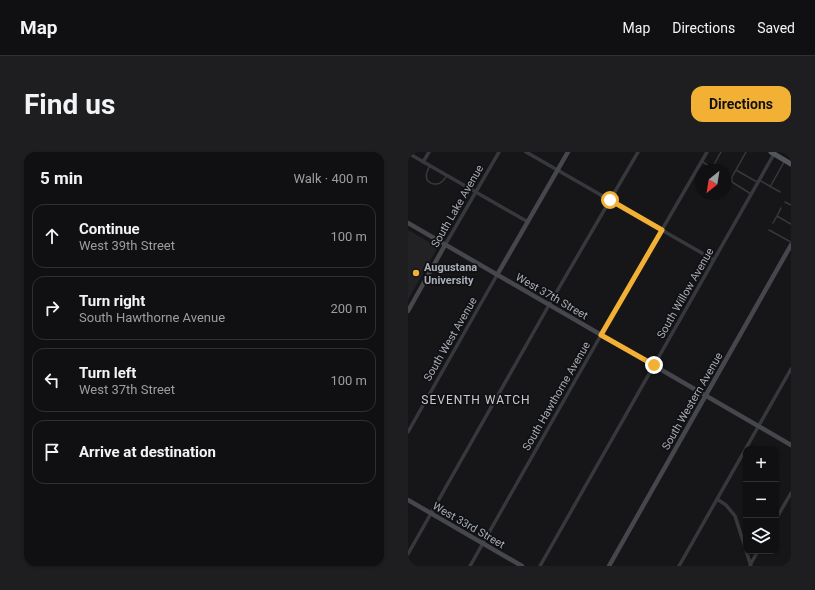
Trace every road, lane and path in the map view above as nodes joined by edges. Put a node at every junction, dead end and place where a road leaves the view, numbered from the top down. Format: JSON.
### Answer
{"nodes":[{"id":1,"x":429,"y":152,"type":"edge"},
{"id":2,"x":499,"y":152,"type":"edge"},
{"id":3,"x":526,"y":152,"type":"edge"},
{"id":4,"x":568,"y":152,"type":"edge"},
{"id":5,"x":638,"y":152,"type":"edge"},
{"id":6,"x":707,"y":152,"type":"edge"},
{"id":7,"x":721,"y":152,"type":"edge"},
{"id":8,"x":746,"y":152,"type":"edge"},
{"id":9,"x":408,"y":153,"type":"edge"},
{"id":10,"x":773,"y":153,"type":"edge"},
{"id":11,"x":785,"y":160,"type":"junction"},
{"id":12,"x":702,"y":161,"type":"junction"},
{"id":13,"x":423,"y":162,"type":"junction"},
{"id":14,"x":706,"y":164,"type":"edge"},
{"id":15,"x":715,"y":164,"type":"edge"},
{"id":16,"x":791,"y":164,"type":"edge"},
{"id":17,"x":430,"y":166,"type":"junction"},
{"id":18,"x":558,"y":170,"type":"junction"},
{"id":19,"x":736,"y":170,"type":"junction"},
{"id":20,"x":447,"y":175,"type":"junction"},
{"id":21,"x":758,"y":182,"type":"junction"},
{"id":22,"x":770,"y":187,"type":"junction"},
{"id":23,"x":476,"y":192,"type":"junction"},
{"id":24,"x":780,"y":192,"type":"dead end"},
{"id":25,"x":751,"y":194,"type":"junction"},
{"id":26,"x":610,"y":200,"type":"junction"},
{"id":27,"x":785,"y":202,"type":"dead end"},
{"id":28,"x":791,"y":205,"type":"edge"},
{"id":29,"x":781,"y":208,"type":"dead end"},
{"id":30,"x":777,"y":216,"type":"junction"},
{"id":31,"x":528,"y":222,"type":"junction"},
{"id":32,"x":408,"y":223,"type":"edge"},
{"id":33,"x":773,"y":223,"type":"dead end"},
{"id":34,"x":791,"y":224,"type":"edge"},
{"id":35,"x":662,"y":230,"type":"junction"},
{"id":36,"x":769,"y":230,"type":"dead end"},
{"id":37,"x":791,"y":244,"type":"edge"},
{"id":38,"x":446,"y":245,"type":"junction"},
{"id":39,"x":790,"y":251,"type":"edge"},
{"id":40,"x":714,"y":260,"type":"junction"},
{"id":41,"x":497,"y":275,"type":"junction"},
{"id":42,"x":549,"y":305,"type":"junction"},
{"id":43,"x":408,"y":311,"type":"edge"},
{"id":44,"x":601,"y":335,"type":"junction"},
{"id":45,"x":654,"y":365,"type":"junction"},
{"id":46,"x":791,"y":369,"type":"edge"},
{"id":47,"x":706,"y":396,"type":"junction"},
{"id":48,"x":759,"y":426,"type":"junction"},
{"id":49,"x":408,"y":432,"type":"edge"},
{"id":50,"x":791,"y":445,"type":"edge"},
{"id":51,"x":791,"y":493,"type":"edge"},
{"id":52,"x":717,"y":499,"type":"junction"},
{"id":53,"x":408,"y":500,"type":"edge"},
{"id":54,"x":431,"y":513,"type":"junction"},
{"id":55,"x":777,"y":518,"type":"edge"},
{"id":56,"x":483,"y":543,"type":"junction"},
{"id":57,"x":408,"y":554,"type":"edge"},
{"id":58,"x":756,"y":554,"type":"edge"},
{"id":59,"x":750,"y":565,"type":"edge"},
{"id":60,"x":470,"y":566,"type":"edge"},
{"id":61,"x":522,"y":566,"type":"edge"},
{"id":62,"x":540,"y":566,"type":"edge"},
{"id":63,"x":609,"y":566,"type":"edge"},
{"id":64,"x":679,"y":566,"type":"edge"}],
"edges":[{"from":1,"to":13,"type":"street"},
{"from":2,"to":23,"type":"street","name":"South Lake Avenue"},
{"from":3,"to":18,"type":"street"},
{"from":4,"to":18,"type":"street","name":"South West Avenue"},
{"from":5,"to":26,"type":"street"},
{"from":6,"to":12,"type":"street","name":"South Hawthorne Avenue"},
{"from":7,"to":15,"type":"lane"},
{"from":8,"to":19,"type":"lane"},
{"from":9,"to":13,"type":"street"},
{"from":10,"to":11,"type":"main road"},
{"from":10,"to":21,"type":"street","name":"South Willow Avenue"},
{"from":11,"to":16,"type":"main road"},
{"from":11,"to":22,"type":"lane"},
{"from":12,"to":14,"type":"lane"},
{"from":12,"to":35,"type":"street","name":"South Hawthorne Avenue"},
{"from":13,"to":17,"type":"street"},
{"from":17,"to":20,"type":"street"},
{"from":17,"to":20,"type":"lane"},
{"from":18,"to":26,"type":"street"},
{"from":18,"to":31,"type":"street","name":"South West Avenue"},
{"from":19,"to":21,"type":"lane"},
{"from":19,"to":25,"type":"lane"},
{"from":20,"to":23,"type":"street"},
{"from":21,"to":22,"type":"lane"},
{"from":21,"to":25,"type":"street","name":"South Willow Avenue"},
{"from":22,"to":24,"type":"lane"},
{"from":23,"to":31,"type":"street"},
{"from":23,"to":38,"type":"street","name":"South Lake Avenue"},
{"from":25,"to":40,"type":"street","name":"South Willow Avenue"},
{"from":26,"to":35,"type":"street"},
{"from":26,"to":42,"type":"street"},
{"from":27,"to":28,"type":"lane"},
{"from":29,"to":30,"type":"lane"},
{"from":30,"to":33,"type":"lane"},
{"from":30,"to":34,"type":"lane"},
{"from":31,"to":41,"type":"street","name":"South West Avenue"},
{"from":32,"to":38,"type":"street","name":"West 37th Street"},
{"from":35,"to":40,"type":"street"},
{"from":35,"to":44,"type":"street","name":"South Hawthorne Avenue"},
{"from":36,"to":37,"type":"lane"},
{"from":37,"to":39,"type":"street","name":"South Western Avenue"},
{"from":38,"to":41,"type":"street","name":"West 37th Street"},
{"from":38,"to":43,"type":"street","name":"South Lake Avenue"},
{"from":39,"to":47,"type":"street","name":"South Western Avenue"},
{"from":40,"to":45,"type":"street","name":"South Willow Avenue"},
{"from":41,"to":42,"type":"street","name":"West 37th Street"},
{"from":41,"to":49,"type":"street","name":"South West Avenue"},
{"from":42,"to":44,"type":"street","name":"West 37th Street"},
{"from":42,"to":54,"type":"street"},
{"from":44,"to":45,"type":"street","name":"West 37th Street"},
{"from":44,"to":56,"type":"street","name":"South Hawthorne Avenue"},
{"from":45,"to":47,"type":"street","name":"West 37th Street"},
{"from":45,"to":62,"type":"street","name":"South Willow Avenue"},
{"from":46,"to":48,"type":"street"},
{"from":47,"to":48,"type":"street","name":"West 37th Street"},
{"from":47,"to":63,"type":"street","name":"South Western Avenue"},
{"from":48,"to":50,"type":"street","name":"West 37th Street"},
{"from":48,"to":52,"type":"street"},
{"from":51,"to":55,"type":"street"},
{"from":52,"to":59,"type":"street"},
{"from":52,"to":64,"type":"street"},
{"from":53,"to":54,"type":"street","name":"West 33rd Street"},
{"from":54,"to":56,"type":"street","name":"West 33rd Street"},
{"from":54,"to":57,"type":"street"},
{"from":56,"to":60,"type":"street","name":"South Hawthorne Avenue"},
{"from":56,"to":61,"type":"street","name":"West 33rd Street"},
{"from":58,"to":59,"type":"street"}]}
